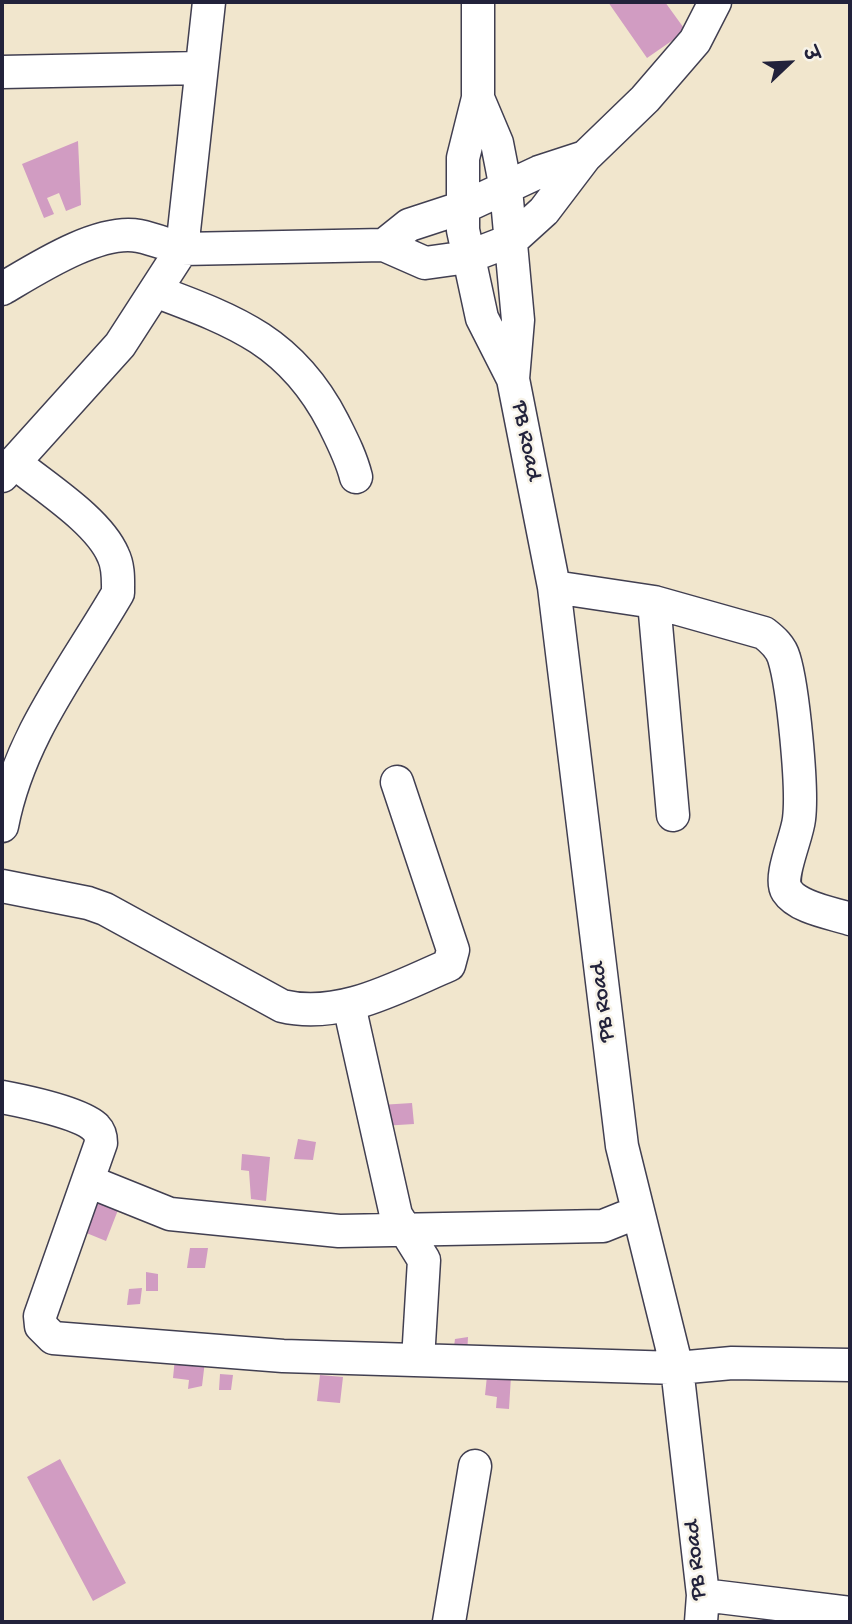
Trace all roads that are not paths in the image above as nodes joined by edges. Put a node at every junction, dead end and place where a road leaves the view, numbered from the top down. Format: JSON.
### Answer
{"nodes":[{"id":1,"x":209,"y":2,"type":"edge"},
{"id":2,"x":478,"y":2,"type":"edge"},
{"id":3,"x":715,"y":2,"type":"edge"},
{"id":4,"x":200,"y":68,"type":"junction"},
{"id":5,"x":2,"y":72,"type":"edge"},
{"id":6,"x":478,"y":98,"type":"junction"},
{"id":7,"x":585,"y":157,"type":"junction"},
{"id":8,"x":506,"y":189,"type":"junction"},
{"id":9,"x":464,"y":207,"type":"junction"},
{"id":10,"x":512,"y":240,"type":"junction"},
{"id":11,"x":384,"y":245,"type":"junction"},
{"id":12,"x":182,"y":249,"type":"junction"},
{"id":13,"x":468,"y":257,"type":"junction"},
{"id":14,"x":2,"y":289,"type":"edge"},
{"id":15,"x":155,"y":291,"type":"junction"},
{"id":16,"x":513,"y":379,"type":"junction"},
{"id":17,"x":8,"y":469,"type":"edge"},
{"id":18,"x":356,"y":477,"type":"dead end"},
{"id":19,"x":554,"y":587,"type":"junction"},
{"id":20,"x":654,"y":602,"type":"junction"},
{"id":21,"x":397,"y":782,"type":"dead end"},
{"id":22,"x":673,"y":815,"type":"dead end"},
{"id":23,"x":2,"y":826,"type":"edge"},
{"id":24,"x":2,"y":886,"type":"edge"},
{"id":25,"x":850,"y":919,"type":"edge"},
{"id":26,"x":349,"y":1005,"type":"junction"},
{"id":27,"x":2,"y":1097,"type":"edge"},
{"id":28,"x":88,"y":1181,"type":"junction"},
{"id":29,"x":638,"y":1212,"type":"junction"},
{"id":30,"x":402,"y":1228,"type":"junction"},
{"id":31,"x":418,"y":1360,"type":"junction"},
{"id":32,"x":850,"y":1365,"type":"edge"},
{"id":33,"x":677,"y":1368,"type":"junction"},
{"id":34,"x":475,"y":1466,"type":"dead end"},
{"id":35,"x":702,"y":1609,"type":"edge"},
{"id":36,"x":850,"y":1613,"type":"edge"},
{"id":37,"x":449,"y":1622,"type":"edge"}],
"edges":[{"from":1,"to":4,"type":"street"},
{"from":2,"to":6,"type":"street"},
{"from":3,"to":7,"type":"street"},
{"from":4,"to":5,"type":"street"},
{"from":4,"to":12,"type":"street"},
{"from":6,"to":8,"type":"street"},
{"from":6,"to":9,"type":"street"},
{"from":7,"to":8,"type":"street"},
{"from":7,"to":10,"type":"street"},
{"from":8,"to":9,"type":"street"},
{"from":8,"to":10,"type":"street"},
{"from":9,"to":11,"type":"street"},
{"from":9,"to":13,"type":"street"},
{"from":10,"to":13,"type":"street"},
{"from":10,"to":16,"type":"street"},
{"from":11,"to":12,"type":"street"},
{"from":11,"to":13,"type":"street"},
{"from":12,"to":14,"type":"street"},
{"from":12,"to":15,"type":"street"},
{"from":13,"to":16,"type":"street"},
{"from":15,"to":17,"type":"street"},
{"from":15,"to":18,"type":"street"},
{"from":16,"to":19,"type":"street","name":"PB Road"},
{"from":17,"to":23,"type":"street"},
{"from":19,"to":20,"type":"street"},
{"from":19,"to":29,"type":"street","name":"PB Road"},
{"from":20,"to":22,"type":"street"},
{"from":20,"to":25,"type":"street"},
{"from":21,"to":26,"type":"street"},
{"from":24,"to":26,"type":"street"},
{"from":26,"to":30,"type":"street"},
{"from":27,"to":28,"type":"street"},
{"from":28,"to":30,"type":"street"},
{"from":28,"to":31,"type":"street"},
{"from":29,"to":30,"type":"street"},
{"from":29,"to":33,"type":"street","name":"PB Road"},
{"from":30,"to":31,"type":"street"},
{"from":31,"to":33,"type":"street"},
{"from":32,"to":33,"type":"street"},
{"from":33,"to":35,"type":"street","name":"PB Road"},
{"from":34,"to":37,"type":"street"},
{"from":35,"to":36,"type":"street"}]}
